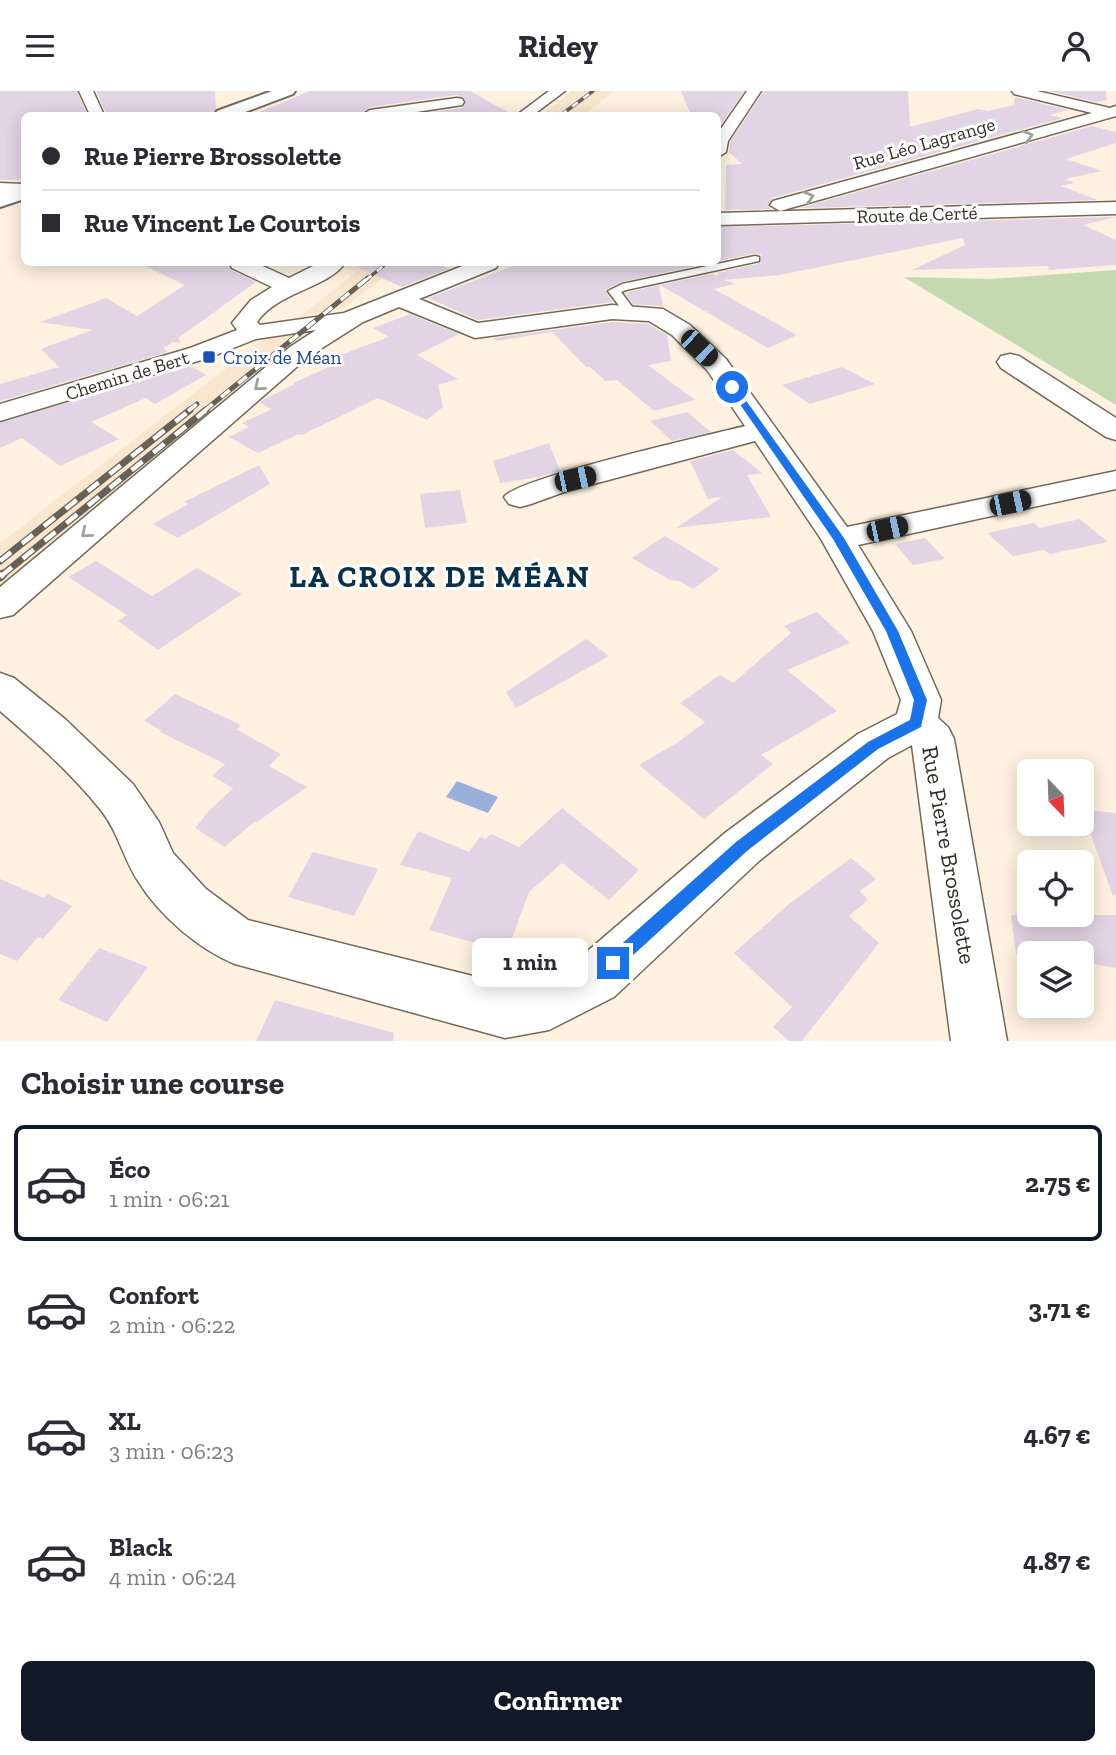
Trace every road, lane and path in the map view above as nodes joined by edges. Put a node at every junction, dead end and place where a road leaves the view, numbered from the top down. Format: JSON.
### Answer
{"nodes":[{"id":1,"x":86,"y":91,"type":"edge"},
{"id":2,"x":286,"y":91,"type":"edge"},
{"id":3,"x":443,"y":91,"type":"edge"},
{"id":4,"x":558,"y":91,"type":"edge"},
{"id":5,"x":754,"y":91,"type":"edge"},
{"id":6,"x":1019,"y":91,"type":"edge"},
{"id":7,"x":96,"y":112,"type":"edge"},
{"id":8,"x":231,"y":112,"type":"edge"},
{"id":9,"x":400,"y":112,"type":"edge"},
{"id":10,"x":528,"y":112,"type":"edge"},
{"id":11,"x":1113,"y":112,"type":"edge"},
{"id":12,"x":721,"y":140,"type":"edge"},
{"id":13,"x":0,"y":189,"type":"edge"},
{"id":14,"x":21,"y":190,"type":"edge"},
{"id":15,"x":21,"y":191,"type":"edge"},
{"id":16,"x":0,"y":201,"type":"edge"},
{"id":17,"x":721,"y":201,"type":"edge"},
{"id":18,"x":1116,"y":208,"type":"edge"},
{"id":19,"x":744,"y":218,"type":"junction"},
{"id":20,"x":721,"y":219,"type":"edge"},
{"id":21,"x":755,"y":259,"type":"dead end"},
{"id":22,"x":246,"y":266,"type":"edge"},
{"id":23,"x":329,"y":266,"type":"edge"},
{"id":24,"x":480,"y":266,"type":"edge"},
{"id":25,"x":290,"y":288,"type":"junction"},
{"id":26,"x":397,"y":298,"type":"junction"},
{"id":27,"x":630,"y":313,"type":"junction"},
{"id":28,"x":354,"y":317,"type":"junction"},
{"id":29,"x":253,"y":332,"type":"junction"},
{"id":30,"x":1010,"y":362,"type":"dead end"},
{"id":31,"x":0,"y":412,"type":"edge"},
{"id":32,"x":762,"y":430,"type":"junction"},
{"id":33,"x":1116,"y":431,"type":"edge"},
{"id":34,"x":1114,"y":483,"type":"edge"},
{"id":35,"x":520,"y":497,"type":"dead end"},
{"id":36,"x":838,"y":538,"type":"junction"},
{"id":37,"x":0,"y":606,"type":"edge"},
{"id":38,"x":0,"y":688,"type":"edge"},
{"id":39,"x":916,"y":723,"type":"junction"},
{"id":40,"x":979,"y":1041,"type":"edge"}],
"edges":[{"from":1,"to":7,"type":"street"},
{"from":2,"to":8,"type":"main road"},
{"from":3,"to":9,"type":"street"},
{"from":4,"to":10,"type":"street"},
{"from":5,"to":12,"type":"street"},
{"from":6,"to":11,"type":"street"},
{"from":19,"to":11,"type":"street","name":"Rue Léo Lagrange","one_way":true},
{"from":13,"to":14,"type":"street"},
{"from":15,"to":16,"type":"main road"},
{"from":17,"to":19,"type":"street"},
{"from":18,"to":19,"type":"street","name":"Route de Certé"},
{"from":19,"to":20,"type":"street","name":"Route de Certé"},
{"from":21,"to":27,"type":"lane"},
{"from":22,"to":25,"type":"street"},
{"from":23,"to":25,"type":"street"},
{"from":24,"to":26,"type":"street"},
{"from":25,"to":29,"type":"street"},
{"from":26,"to":27,"type":"street","name":"Rue Pierre Brossolette"},
{"from":26,"to":28,"type":"street"},
{"from":27,"to":32,"type":"street","name":"Rue Pierre Brossolette"},
{"from":28,"to":29,"type":"street","name":"Chemin de Bert"},
{"from":28,"to":37,"type":"street","one_way":true},
{"from":29,"to":31,"type":"street","name":"Chemin de Bert"},
{"from":30,"to":33,"type":"street"},
{"from":32,"to":35,"type":"street"},
{"from":32,"to":36,"type":"street","name":"Rue Pierre Brossolette"},
{"from":34,"to":36,"type":"street"},
{"from":36,"to":39,"type":"street","name":"Rue Pierre Brossolette"},
{"from":38,"to":39,"type":"street"},
{"from":39,"to":40,"type":"street","name":"Rue Pierre Brossolette"}]}
